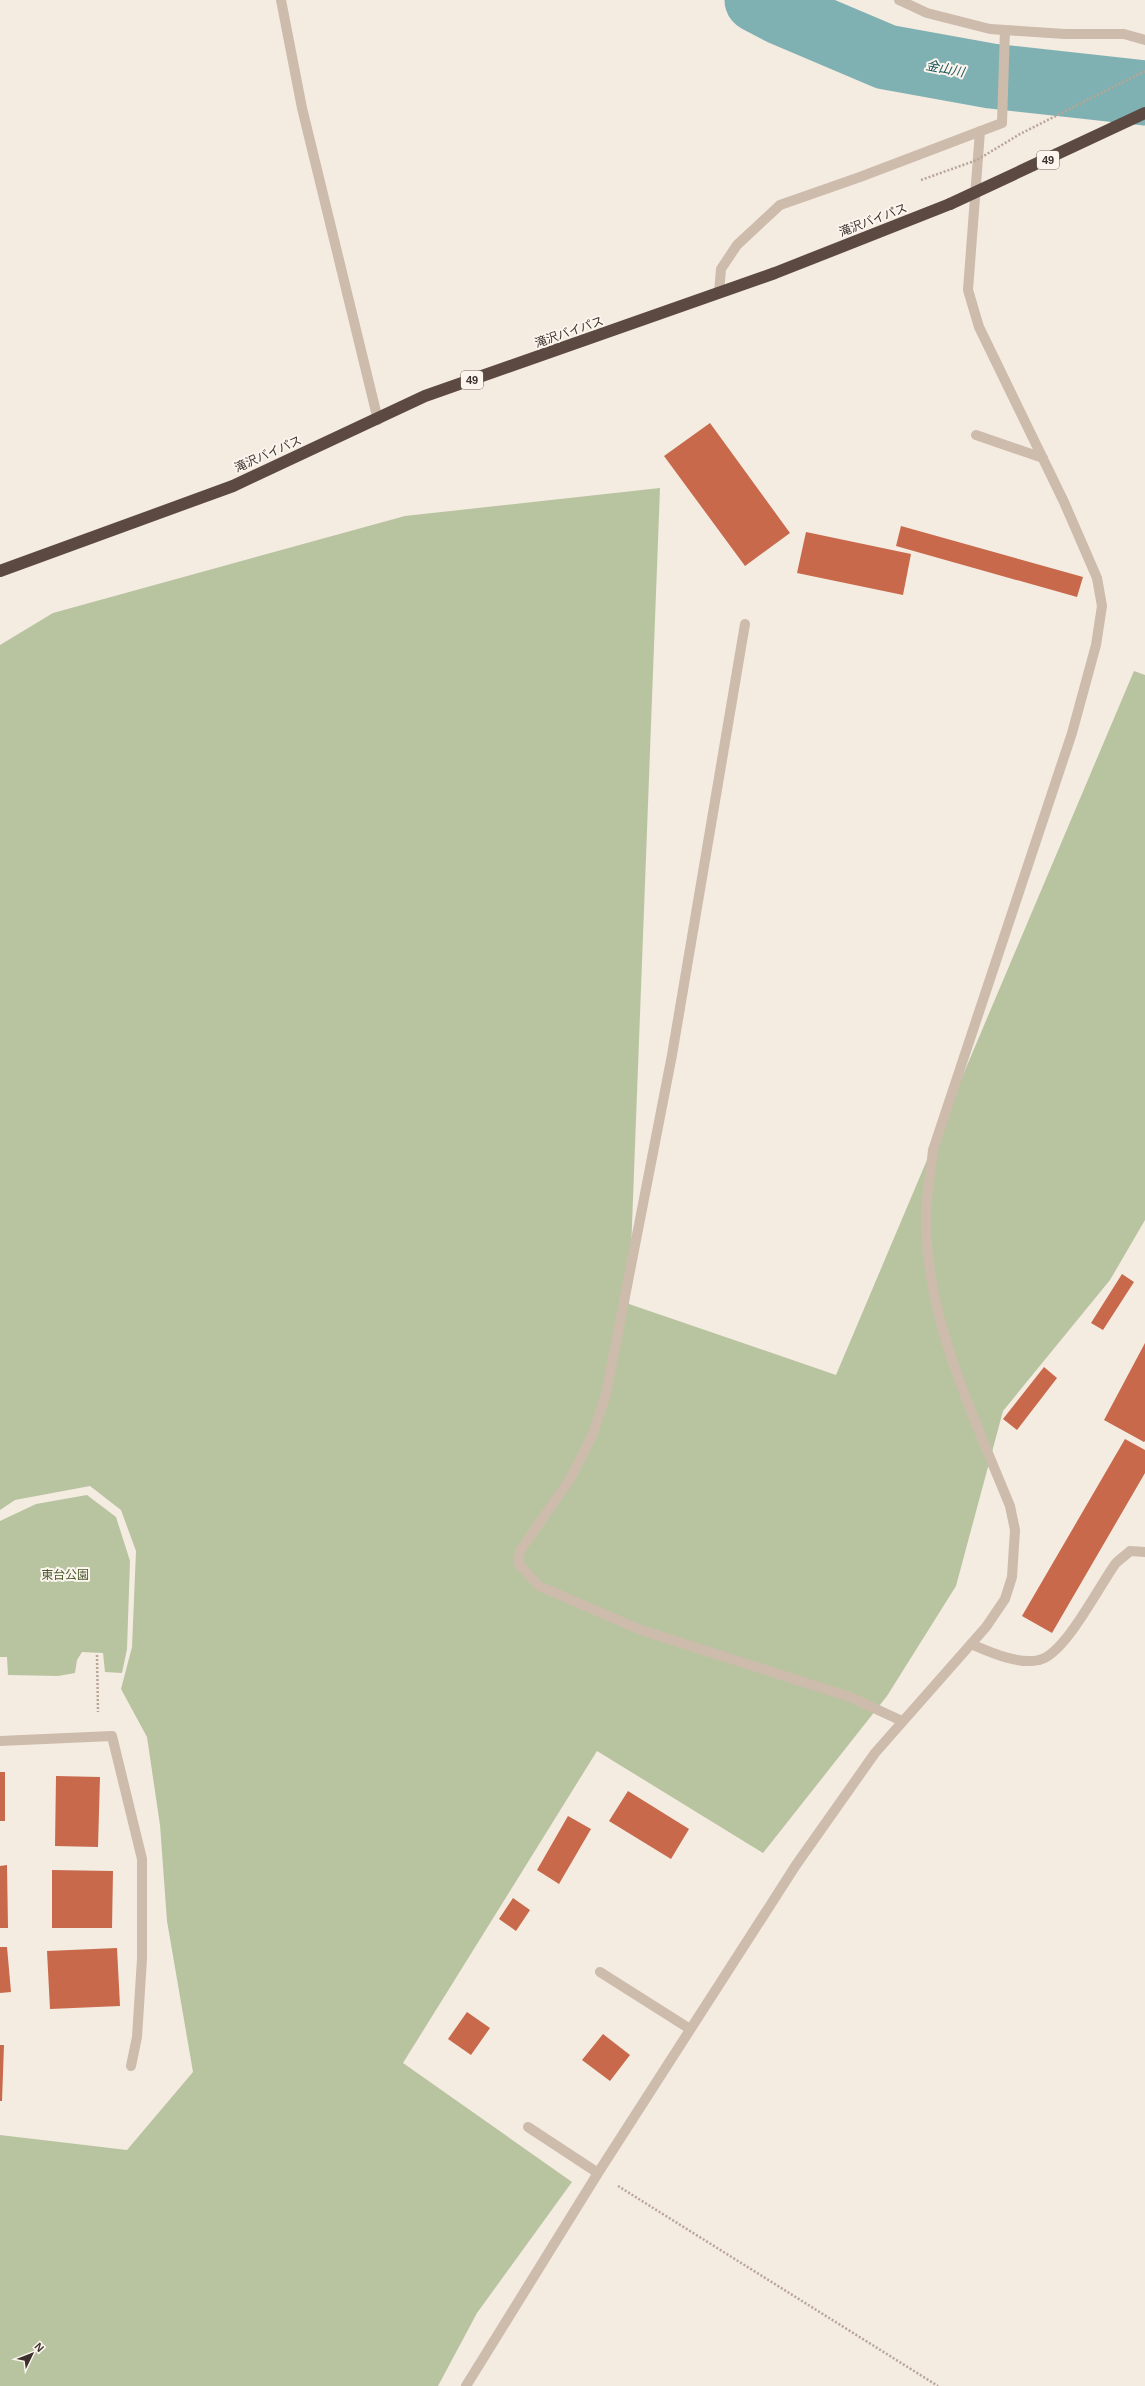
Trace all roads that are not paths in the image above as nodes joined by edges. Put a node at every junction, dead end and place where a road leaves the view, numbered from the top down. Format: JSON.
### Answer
{"nodes":[{"id":1,"x":282,"y":0,"type":"edge"},
{"id":2,"x":899,"y":0,"type":"edge"},
{"id":3,"x":1005,"y":30,"type":"junction"},
{"id":4,"x":1145,"y":40,"type":"edge"},
{"id":5,"x":1145,"y":113,"type":"edge"},
{"id":6,"x":980,"y":131,"type":"junction"},
{"id":7,"x":719,"y":293,"type":"junction"},
{"id":8,"x":378,"y":420,"type":"junction"},
{"id":9,"x":976,"y":435,"type":"dead end"},
{"id":10,"x":1043,"y":458,"type":"junction"},
{"id":11,"x":0,"y":571,"type":"edge"},
{"id":12,"x":745,"y":624,"type":"dead end"},
{"id":13,"x":1145,"y":1552,"type":"edge"},
{"id":14,"x":971,"y":1644,"type":"junction"},
{"id":15,"x":902,"y":1721,"type":"junction"},
{"id":16,"x":0,"y":1741,"type":"edge"},
{"id":17,"x":600,"y":1972,"type":"dead end"},
{"id":18,"x":690,"y":2029,"type":"junction"},
{"id":19,"x":131,"y":2066,"type":"dead end"},
{"id":20,"x":528,"y":2127,"type":"dead end"},
{"id":21,"x":598,"y":2173,"type":"junction"},
{"id":22,"x":466,"y":2386,"type":"edge"}],
"edges":[{"from":1,"to":8,"type":"street"},
{"from":2,"to":3,"type":"street"},
{"from":3,"to":4,"type":"street"},
{"from":3,"to":6,"type":"street"},
{"from":5,"to":7,"type":"highway","name":"滝沢バイパス","number":"49","bridge":true},
{"from":6,"to":7,"type":"street"},
{"from":6,"to":10,"type":"street"},
{"from":7,"to":8,"type":"highway","name":"滝沢バイパス","number":"49"},
{"from":8,"to":11,"type":"highway","name":"滝沢バイパス","number":"49"},
{"from":9,"to":10,"type":"street"},
{"from":10,"to":14,"type":"street"},
{"from":12,"to":15,"type":"street"},
{"from":13,"to":14,"type":"street"},
{"from":14,"to":15,"type":"street"},
{"from":15,"to":18,"type":"street"},
{"from":16,"to":19,"type":"street"},
{"from":17,"to":18,"type":"street"},
{"from":18,"to":21,"type":"street"},
{"from":20,"to":21,"type":"street"},
{"from":21,"to":22,"type":"street"}]}
